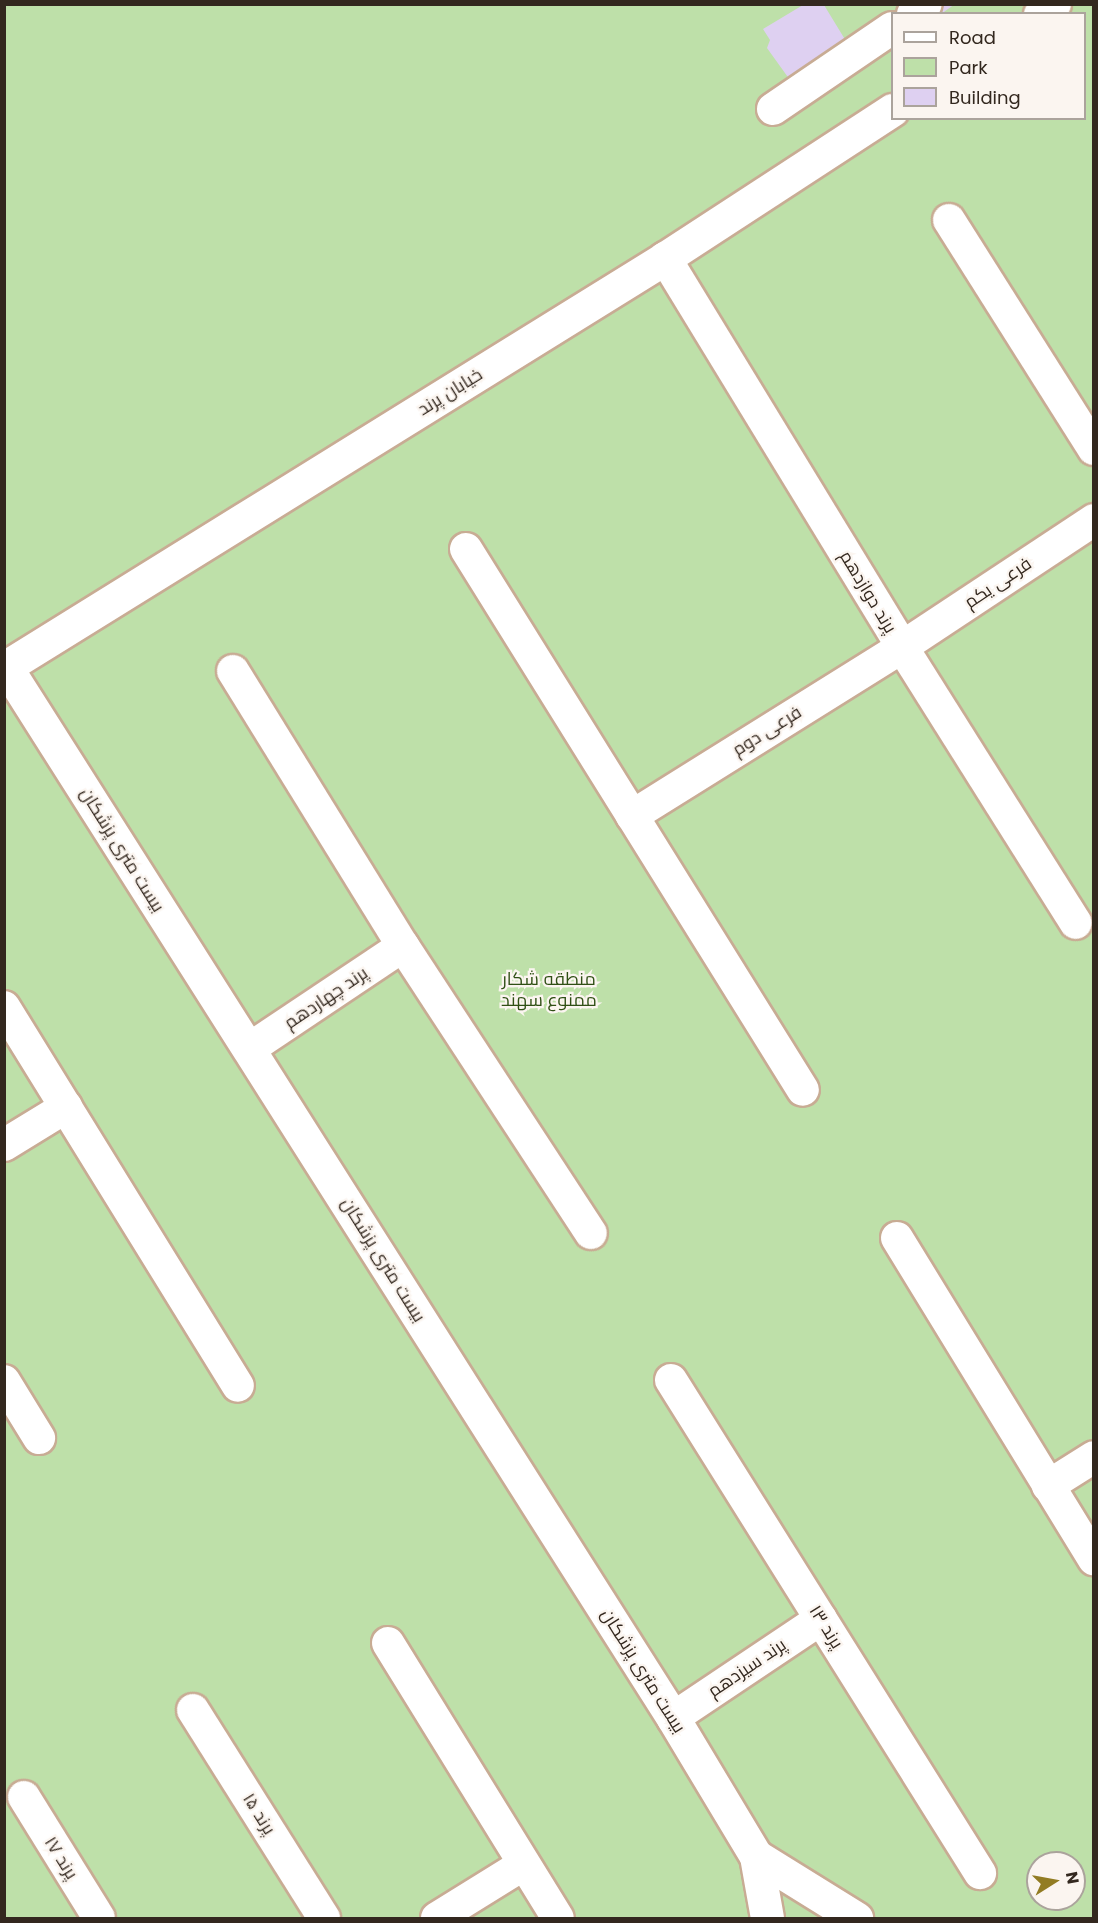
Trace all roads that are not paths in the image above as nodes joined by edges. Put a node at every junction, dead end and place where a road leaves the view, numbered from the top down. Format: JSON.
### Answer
{"nodes":[{"id":1,"x":891,"y":29,"type":"edge"},
{"id":2,"x":773,"y":109,"type":"dead end"},
{"id":3,"x":891,"y":111,"type":"edge"},
{"id":4,"x":949,"y":220,"type":"dead end"},
{"id":5,"x":665,"y":258,"type":"junction"},
{"id":6,"x":1094,"y":449,"type":"edge"},
{"id":7,"x":1094,"y":520,"type":"edge"},
{"id":8,"x":466,"y":549,"type":"dead end"},
{"id":9,"x":902,"y":647,"type":"junction"},
{"id":10,"x":5,"y":667,"type":"edge"},
{"id":11,"x":232,"y":671,"type":"dead end"},
{"id":12,"x":632,"y":816,"type":"junction"},
{"id":13,"x":1076,"y":923,"type":"dead end"},
{"id":14,"x":403,"y":946,"type":"junction"},
{"id":15,"x":4,"y":1007,"type":"edge"},
{"id":16,"x":249,"y":1049,"type":"junction"},
{"id":17,"x":803,"y":1090,"type":"dead end"},
{"id":18,"x":66,"y":1107,"type":"junction"},
{"id":19,"x":4,"y":1145,"type":"edge"},
{"id":20,"x":591,"y":1233,"type":"dead end"},
{"id":21,"x":897,"y":1238,"type":"dead end"},
{"id":22,"x":671,"y":1380,"type":"dead end"},
{"id":23,"x":4,"y":1381,"type":"edge"},
{"id":24,"x":238,"y":1386,"type":"dead end"},
{"id":25,"x":39,"y":1438,"type":"dead end"},
{"id":26,"x":1094,"y":1457,"type":"edge"},
{"id":27,"x":1048,"y":1486,"type":"junction"},
{"id":28,"x":1094,"y":1560,"type":"edge"},
{"id":29,"x":821,"y":1619,"type":"junction"},
{"id":30,"x":388,"y":1643,"type":"dead end"},
{"id":31,"x":193,"y":1710,"type":"dead end"},
{"id":32,"x":673,"y":1718,"type":"junction"},
{"id":33,"x":24,"y":1797,"type":"dead end"},
{"id":34,"x":756,"y":1856,"type":"junction"},
{"id":35,"x":524,"y":1864,"type":"junction"},
{"id":36,"x":980,"y":1873,"type":"dead end"},
{"id":37,"x":99,"y":1918,"type":"edge"},
{"id":38,"x":324,"y":1918,"type":"edge"},
{"id":39,"x":436,"y":1918,"type":"edge"},
{"id":40,"x":558,"y":1918,"type":"edge"},
{"id":41,"x":767,"y":1918,"type":"edge"},
{"id":42,"x":856,"y":1918,"type":"edge"}],
"edges":[{"from":1,"to":2,"type":"street"},
{"from":3,"to":5,"type":"street","name":"خیابان پرند"},
{"from":4,"to":6,"type":"street"},
{"from":5,"to":9,"type":"street","name":"پرند دوازدهم"},
{"from":5,"to":10,"type":"street","name":"خیابان پرند"},
{"from":7,"to":9,"type":"street","name":"فرعی یکم"},
{"from":8,"to":12,"type":"street"},
{"from":9,"to":12,"type":"street","name":"فرعی دوم"},
{"from":9,"to":13,"type":"street","name":"پرند دوازدهم"},
{"from":10,"to":16,"type":"street","name":"بیست متری پزشکان"},
{"from":11,"to":14,"type":"street"},
{"from":12,"to":17,"type":"street"},
{"from":14,"to":16,"type":"street","name":"پرند چهاردهم"},
{"from":14,"to":20,"type":"street"},
{"from":15,"to":18,"type":"street"},
{"from":16,"to":32,"type":"street","name":"بیست متری پزشکان"},
{"from":18,"to":19,"type":"street"},
{"from":18,"to":24,"type":"street"},
{"from":21,"to":27,"type":"street"},
{"from":22,"to":29,"type":"street","name":"پرند ۱۳"},
{"from":23,"to":25,"type":"street"},
{"from":26,"to":27,"type":"street"},
{"from":27,"to":28,"type":"street"},
{"from":29,"to":32,"type":"street","name":"پرند سیزدهم"},
{"from":29,"to":36,"type":"street","name":"پرند ۱۳"},
{"from":30,"to":35,"type":"street"},
{"from":31,"to":38,"type":"street","name":"پرند ۱۵"},
{"from":32,"to":34,"type":"street","name":"بیست متری پزشکان"},
{"from":33,"to":37,"type":"street","name":"پرند ۱۷"},
{"from":34,"to":41,"type":"street"},
{"from":34,"to":42,"type":"street"},
{"from":35,"to":39,"type":"street"},
{"from":35,"to":40,"type":"street"}]}
